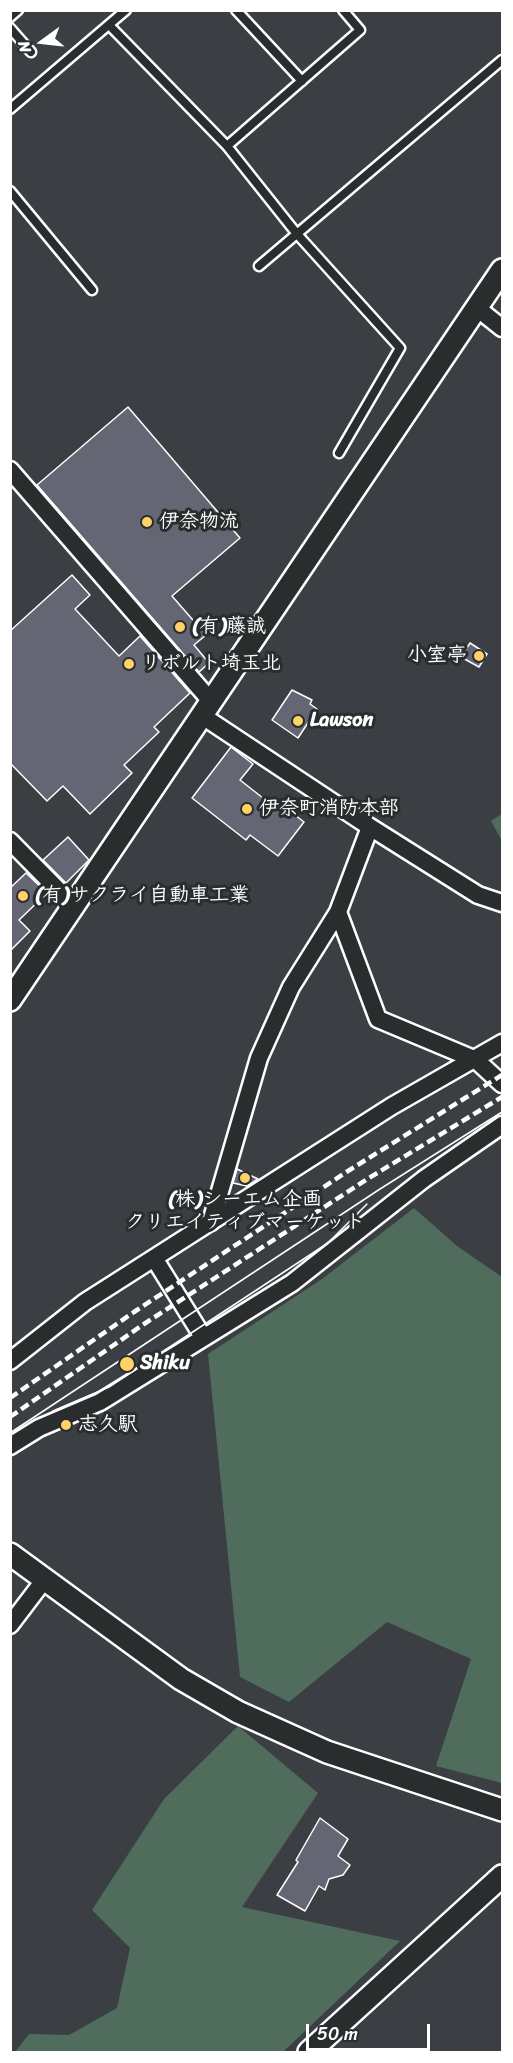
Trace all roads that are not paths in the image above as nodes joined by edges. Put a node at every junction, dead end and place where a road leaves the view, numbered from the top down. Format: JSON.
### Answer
{"nodes":[{"id":1,"x":18,"y":10,"type":"edge"},
{"id":2,"x":126,"y":10,"type":"edge"},
{"id":3,"x":236,"y":10,"type":"edge"},
{"id":4,"x":349,"y":13,"type":"edge"},
{"id":5,"x":10,"y":17,"type":"edge"},
{"id":6,"x":109,"y":25,"type":"junction"},
{"id":7,"x":10,"y":28,"type":"edge"},
{"id":8,"x":31,"y":52,"type":"dead end"},
{"id":9,"x":502,"y":60,"type":"edge"},
{"id":10,"x":302,"y":81,"type":"junction"},
{"id":11,"x":10,"y":109,"type":"edge"},
{"id":12,"x":228,"y":146,"type":"junction"},
{"id":13,"x":10,"y":191,"type":"edge"},
{"id":14,"x":297,"y":234,"type":"junction"},
{"id":15,"x":260,"y":266,"type":"dead end"},
{"id":16,"x":502,"y":270,"type":"edge"},
{"id":17,"x":92,"y":290,"type":"dead end"},
{"id":18,"x":477,"y":308,"type":"junction"},
{"id":19,"x":502,"y":328,"type":"edge"},
{"id":20,"x":339,"y":453,"type":"dead end"},
{"id":21,"x":10,"y":470,"type":"edge"},
{"id":22,"x":206,"y":707,"type":"junction"},
{"id":23,"x":370,"y":827,"type":"junction"},
{"id":24,"x":10,"y":841,"type":"edge"},
{"id":25,"x":502,"y":903,"type":"edge"},
{"id":26,"x":74,"y":906,"type":"junction"},
{"id":27,"x":338,"y":912,"type":"junction"},
{"id":28,"x":10,"y":1000,"type":"edge"},
{"id":29,"x":502,"y":1043,"type":"edge"},
{"id":30,"x":476,"y":1060,"type":"junction"},
{"id":31,"x":502,"y":1084,"type":"edge"},
{"id":32,"x":502,"y":1125,"type":"edge"},
{"id":33,"x":211,"y":1222,"type":"junction"},
{"id":34,"x":154,"y":1258,"type":"junction"},
{"id":35,"x":203,"y":1337,"type":"junction"},
{"id":36,"x":10,"y":1361,"type":"edge"},
{"id":37,"x":10,"y":1446,"type":"edge"},
{"id":38,"x":10,"y":1554,"type":"edge"},
{"id":39,"x":45,"y":1579,"type":"junction"},
{"id":40,"x":10,"y":1625,"type":"edge"},
{"id":41,"x":502,"y":1810,"type":"edge"},
{"id":42,"x":502,"y":1876,"type":"edge"},
{"id":43,"x":309,"y":2052,"type":"edge"}],
"edges":[{"from":1,"to":5,"type":"lane"},
{"from":2,"to":6,"type":"lane"},
{"from":3,"to":10,"type":"lane"},
{"from":4,"to":10,"type":"lane"},
{"from":6,"to":11,"type":"lane"},
{"from":6,"to":12,"type":"lane"},
{"from":7,"to":8,"type":"lane"},
{"from":9,"to":14,"type":"lane"},
{"from":10,"to":12,"type":"lane"},
{"from":12,"to":14,"type":"lane"},
{"from":13,"to":17,"type":"lane"},
{"from":14,"to":15,"type":"lane"},
{"from":14,"to":20,"type":"lane"},
{"from":16,"to":18,"type":"street"},
{"from":18,"to":19,"type":"street"},
{"from":18,"to":22,"type":"street"},
{"from":21,"to":22,"type":"street"},
{"from":22,"to":23,"type":"street"},
{"from":22,"to":26,"type":"street"},
{"from":23,"to":25,"type":"street"},
{"from":23,"to":27,"type":"street"},
{"from":24,"to":26,"type":"street"},
{"from":26,"to":28,"type":"street"},
{"from":27,"to":30,"type":"street"},
{"from":27,"to":33,"type":"street"},
{"from":29,"to":30,"type":"street"},
{"from":30,"to":31,"type":"street"},
{"from":30,"to":33,"type":"street"},
{"from":32,"to":35,"type":"street"},
{"from":33,"to":34,"type":"street"},
{"from":34,"to":35,"type":"street"},
{"from":34,"to":36,"type":"street"},
{"from":35,"to":37,"type":"street"},
{"from":38,"to":39,"type":"street"},
{"from":39,"to":40,"type":"street"},
{"from":39,"to":41,"type":"street"},
{"from":42,"to":43,"type":"street"}]}
